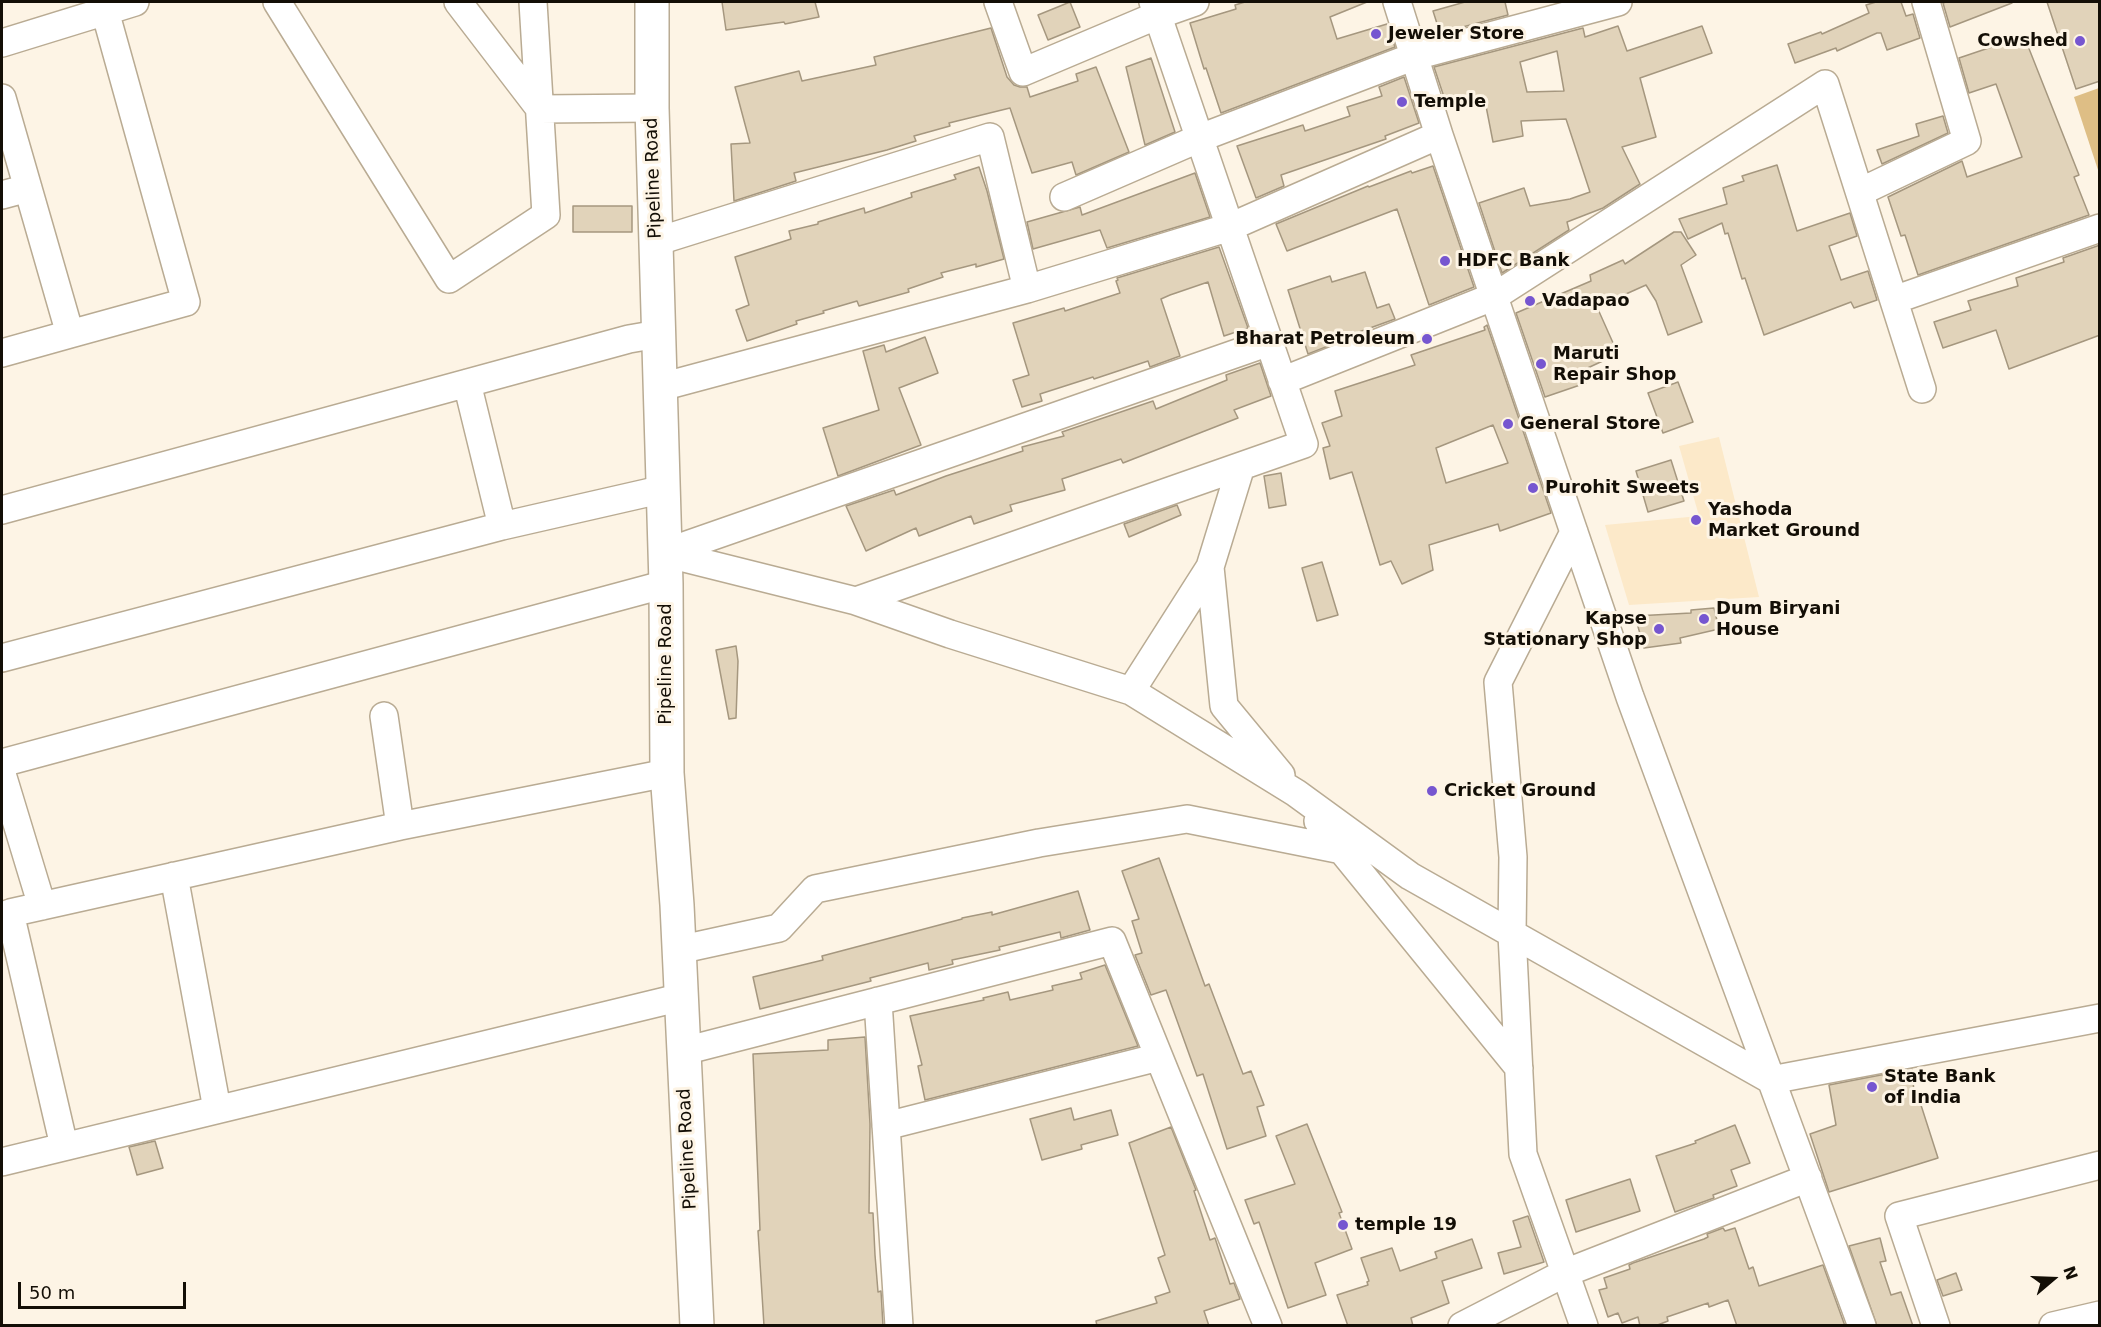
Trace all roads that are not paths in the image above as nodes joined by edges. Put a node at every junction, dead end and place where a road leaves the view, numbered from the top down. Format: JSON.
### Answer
{"nodes":[{"id":1,"x":135,"y":2,"type":"edge"},
{"id":2,"x":277,"y":2,"type":"edge"},
{"id":3,"x":458,"y":2,"type":"edge"},
{"id":4,"x":533,"y":2,"type":"edge"},
{"id":5,"x":652,"y":2,"type":"edge"},
{"id":6,"x":998,"y":2,"type":"edge"},
{"id":7,"x":1195,"y":2,"type":"edge"},
{"id":8,"x":1397,"y":2,"type":"edge"},
{"id":9,"x":1618,"y":2,"type":"edge"},
{"id":10,"x":1926,"y":2,"type":"edge"},
{"id":11,"x":1156,"y":8,"type":"edge"},
{"id":12,"x":105,"y":11,"type":"junction"},
{"id":13,"x":2,"y":43,"type":"edge"},
{"id":14,"x":1415,"y":56,"type":"junction"},
{"id":15,"x":2,"y":98,"type":"edge"},
{"id":16,"x":652,"y":108,"type":"junction"},
{"id":17,"x":540,"y":109,"type":"junction"},
{"id":18,"x":1439,"y":135,"type":"junction"},
{"id":19,"x":1200,"y":138,"type":"junction"},
{"id":20,"x":28,"y":188,"type":"junction"},
{"id":21,"x":1860,"y":192,"type":"junction"},
{"id":22,"x":2,"y":195,"type":"edge"},
{"id":23,"x":1064,"y":197,"type":"dead end"},
{"id":24,"x":1230,"y":227,"type":"junction"},
{"id":25,"x":2100,"y":228,"type":"edge"},
{"id":26,"x":655,"y":242,"type":"junction"},
{"id":27,"x":1026,"y":289,"type":"junction"},
{"id":28,"x":1495,"y":296,"type":"junction"},
{"id":29,"x":1894,"y":300,"type":"junction"},
{"id":30,"x":70,"y":334,"type":"junction"},
{"id":31,"x":658,"y":334,"type":"junction"},
{"id":32,"x":1269,"y":342,"type":"junction"},
{"id":33,"x":2,"y":352,"type":"edge"},
{"id":34,"x":1282,"y":381,"type":"junction"},
{"id":35,"x":467,"y":383,"type":"junction"},
{"id":36,"x":661,"y":387,"type":"junction"},
{"id":37,"x":1922,"y":389,"type":"dead end"},
{"id":38,"x":1241,"y":466,"type":"junction"},
{"id":39,"x":664,"y":489,"type":"junction"},
{"id":40,"x":2,"y":510,"type":"edge"},
{"id":41,"x":502,"y":526,"type":"junction"},
{"id":42,"x":1574,"y":532,"type":"junction"},
{"id":43,"x":1210,"y":567,"type":"junction"},
{"id":44,"x":665,"y":569,"type":"junction"},
{"id":45,"x":856,"y":601,"type":"junction"},
{"id":46,"x":2,"y":658,"type":"edge"},
{"id":47,"x":1131,"y":691,"type":"junction"},
{"id":48,"x":384,"y":716,"type":"dead end"},
{"id":49,"x":2,"y":763,"type":"edge"},
{"id":50,"x":667,"y":773,"type":"junction"},
{"id":51,"x":2,"y":774,"type":"edge"},
{"id":52,"x":1296,"y":793,"type":"junction"},
{"id":53,"x":400,"y":826,"type":"junction"},
{"id":54,"x":1342,"y":850,"type":"junction"},
{"id":55,"x":174,"y":876,"type":"junction"},
{"id":56,"x":42,"y":906,"type":"junction"},
{"id":57,"x":1512,"y":934,"type":"junction"},
{"id":58,"x":678,"y":950,"type":"junction"},
{"id":59,"x":682,"y":997,"type":"junction"},
{"id":60,"x":878,"y":1001,"type":"junction"},
{"id":61,"x":2100,"y":1018,"type":"edge"},
{"id":62,"x":684,"y":1050,"type":"junction"},
{"id":63,"x":1159,"y":1058,"type":"junction"},
{"id":64,"x":1519,"y":1068,"type":"junction"},
{"id":65,"x":1771,"y":1080,"type":"junction"},
{"id":66,"x":217,"y":1109,"type":"junction"},
{"id":67,"x":886,"y":1126,"type":"junction"},
{"id":68,"x":64,"y":1146,"type":"junction"},
{"id":69,"x":2,"y":1162,"type":"edge"},
{"id":70,"x":2100,"y":1165,"type":"edge"},
{"id":71,"x":1808,"y":1178,"type":"junction"},
{"id":72,"x":1565,"y":1273,"type":"junction"},
{"id":73,"x":2100,"y":1315,"type":"edge"},
{"id":74,"x":697,"y":1326,"type":"edge"},
{"id":75,"x":899,"y":1326,"type":"edge"},
{"id":76,"x":1268,"y":1326,"type":"edge"},
{"id":77,"x":1462,"y":1326,"type":"edge"},
{"id":78,"x":1584,"y":1326,"type":"edge"},
{"id":79,"x":1862,"y":1326,"type":"edge"},
{"id":80,"x":1936,"y":1326,"type":"edge"},
{"id":81,"x":2053,"y":1326,"type":"edge"}],
"edges":[{"from":1,"to":12,"type":"street"},
{"from":2,"to":17,"type":"street"},
{"from":3,"to":17,"type":"street"},
{"from":4,"to":17,"type":"street"},
{"from":5,"to":16,"type":"main road","name":"Pipeline Road"},
{"from":6,"to":11,"type":"street"},
{"from":7,"to":11,"type":"street"},
{"from":8,"to":14,"type":"street"},
{"from":9,"to":14,"type":"street"},
{"from":10,"to":21,"type":"street"},
{"from":11,"to":19,"type":"street"},
{"from":12,"to":13,"type":"street"},
{"from":12,"to":30,"type":"street"},
{"from":14,"to":18,"type":"street"},
{"from":14,"to":19,"type":"street"},
{"from":15,"to":20,"type":"street"},
{"from":16,"to":17,"type":"street"},
{"from":16,"to":26,"type":"main road","name":"Pipeline Road"},
{"from":18,"to":24,"type":"street"},
{"from":18,"to":28,"type":"street"},
{"from":19,"to":23,"type":"street"},
{"from":19,"to":24,"type":"street"},
{"from":20,"to":22,"type":"street"},
{"from":20,"to":30,"type":"street"},
{"from":21,"to":28,"type":"street"},
{"from":21,"to":29,"type":"street"},
{"from":24,"to":27,"type":"street"},
{"from":24,"to":32,"type":"street"},
{"from":25,"to":29,"type":"street"},
{"from":26,"to":27,"type":"street"},
{"from":26,"to":31,"type":"main road","name":"Pipeline Road"},
{"from":27,"to":36,"type":"street"},
{"from":28,"to":34,"type":"street"},
{"from":28,"to":42,"type":"street"},
{"from":29,"to":37,"type":"street"},
{"from":30,"to":33,"type":"street"},
{"from":31,"to":35,"type":"street"},
{"from":31,"to":36,"type":"main road","name":"Pipeline Road"},
{"from":32,"to":34,"type":"street"},
{"from":32,"to":44,"type":"street"},
{"from":34,"to":38,"type":"street"},
{"from":35,"to":40,"type":"street"},
{"from":35,"to":41,"type":"street"},
{"from":36,"to":39,"type":"main road","name":"Pipeline Road"},
{"from":38,"to":43,"type":"street"},
{"from":38,"to":45,"type":"street"},
{"from":39,"to":41,"type":"street"},
{"from":39,"to":44,"type":"main road","name":"Pipeline Road"},
{"from":41,"to":46,"type":"street"},
{"from":42,"to":57,"type":"street"},
{"from":42,"to":65,"type":"street"},
{"from":43,"to":47,"type":"street"},
{"from":43,"to":52,"type":"street"},
{"from":44,"to":45,"type":"street"},
{"from":44,"to":49,"type":"street"},
{"from":44,"to":50,"type":"main road","name":"Pipeline Road"},
{"from":45,"to":47,"type":"street"},
{"from":47,"to":52,"type":"street"},
{"from":48,"to":53,"type":"street"},
{"from":50,"to":53,"type":"street"},
{"from":50,"to":58,"type":"main road","name":"Pipeline Road"},
{"from":51,"to":56,"type":"street"},
{"from":52,"to":54,"type":"street"},
{"from":52,"to":57,"type":"street"},
{"from":53,"to":55,"type":"street"},
{"from":54,"to":58,"type":"street"},
{"from":54,"to":64,"type":"street"},
{"from":55,"to":56,"type":"street"},
{"from":55,"to":66,"type":"street"},
{"from":56,"to":68,"type":"street"},
{"from":57,"to":64,"type":"street"},
{"from":57,"to":65,"type":"street"},
{"from":58,"to":59,"type":"main road","name":"Pipeline Road"},
{"from":59,"to":62,"type":"main road","name":"Pipeline Road"},
{"from":59,"to":66,"type":"street"},
{"from":60,"to":62,"type":"street"},
{"from":60,"to":63,"type":"street"},
{"from":60,"to":67,"type":"street"},
{"from":61,"to":65,"type":"street"},
{"from":62,"to":74,"type":"main road","name":"Pipeline Road"},
{"from":63,"to":67,"type":"street"},
{"from":63,"to":76,"type":"street"},
{"from":64,"to":72,"type":"street"},
{"from":65,"to":71,"type":"street"},
{"from":66,"to":68,"type":"street"},
{"from":67,"to":75,"type":"street"},
{"from":68,"to":69,"type":"street"},
{"from":70,"to":80,"type":"street"},
{"from":71,"to":72,"type":"street"},
{"from":71,"to":79,"type":"street"},
{"from":72,"to":77,"type":"street"},
{"from":72,"to":78,"type":"street"},
{"from":73,"to":81,"type":"street"}]}
